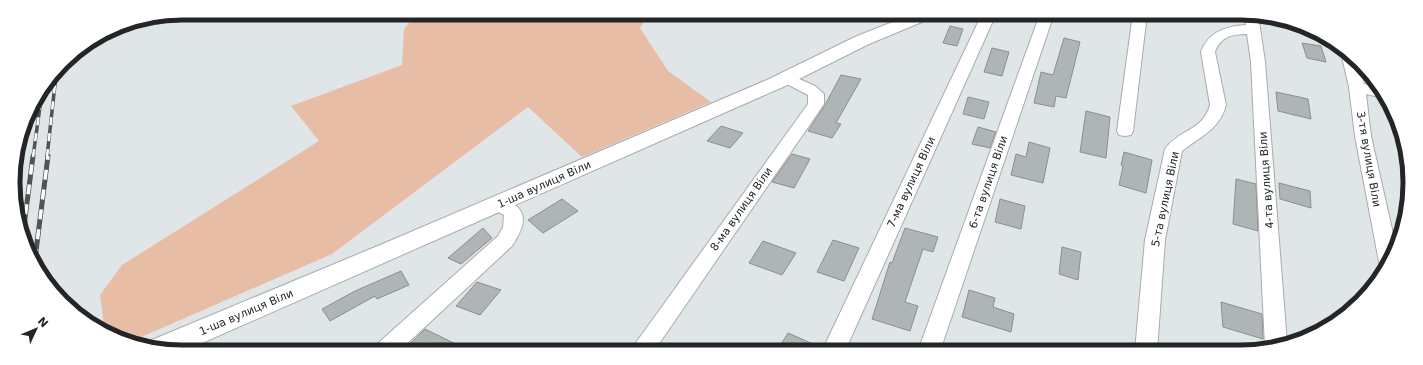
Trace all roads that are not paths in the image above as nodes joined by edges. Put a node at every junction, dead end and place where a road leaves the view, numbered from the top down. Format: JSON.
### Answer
{"nodes":[{"id":1,"x":913,"y":20,"type":"edge"},
{"id":2,"x":986,"y":20,"type":"edge"},
{"id":3,"x":1046,"y":20,"type":"edge"},
{"id":4,"x":1139,"y":20,"type":"edge"},
{"id":5,"x":1252,"y":22,"type":"edge"},
{"id":6,"x":1351,"y":63,"type":"edge"},
{"id":7,"x":786,"y":78,"type":"junction"},
{"id":8,"x":1357,"y":87,"type":"junction"},
{"id":9,"x":1376,"y":92,"type":"edge"},
{"id":10,"x":1125,"y":131,"type":"dead end"},
{"id":11,"x":498,"y":204,"type":"junction"},
{"id":12,"x":1387,"y":252,"type":"edge"},
{"id":13,"x":1276,"y":341,"type":"edge"},
{"id":14,"x":169,"y":345,"type":"edge"},
{"id":15,"x":390,"y":345,"type":"edge"},
{"id":16,"x":644,"y":345,"type":"edge"},
{"id":17,"x":836,"y":345,"type":"edge"},
{"id":18,"x":931,"y":345,"type":"edge"},
{"id":19,"x":1146,"y":345,"type":"edge"}],
"edges":[{"from":1,"to":7,"type":"main road","name":"1-ша вулиця Віли"},
{"from":2,"to":17,"type":"street","name":"7-ма вулиця Віли"},
{"from":3,"to":18,"type":"street","name":"6-та вулиця Віли"},
{"from":4,"to":10,"type":"street"},
{"from":5,"to":13,"type":"street","name":"4-та вулиця Віли"},
{"from":5,"to":19,"type":"street","name":"5-та вулиця Віли"},
{"from":6,"to":8,"type":"street","name":"3-тя вулиця Віли"},
{"from":7,"to":11,"type":"main road","name":"1-ша вулиця Віли"},
{"from":7,"to":16,"type":"street","name":"8-ма вулиця Віли"},
{"from":8,"to":9,"type":"street"},
{"from":8,"to":12,"type":"street","name":"3-тя вулиця Віли"},
{"from":11,"to":14,"type":"main road","name":"1-ша вулиця Віли"},
{"from":11,"to":15,"type":"street"}]}
